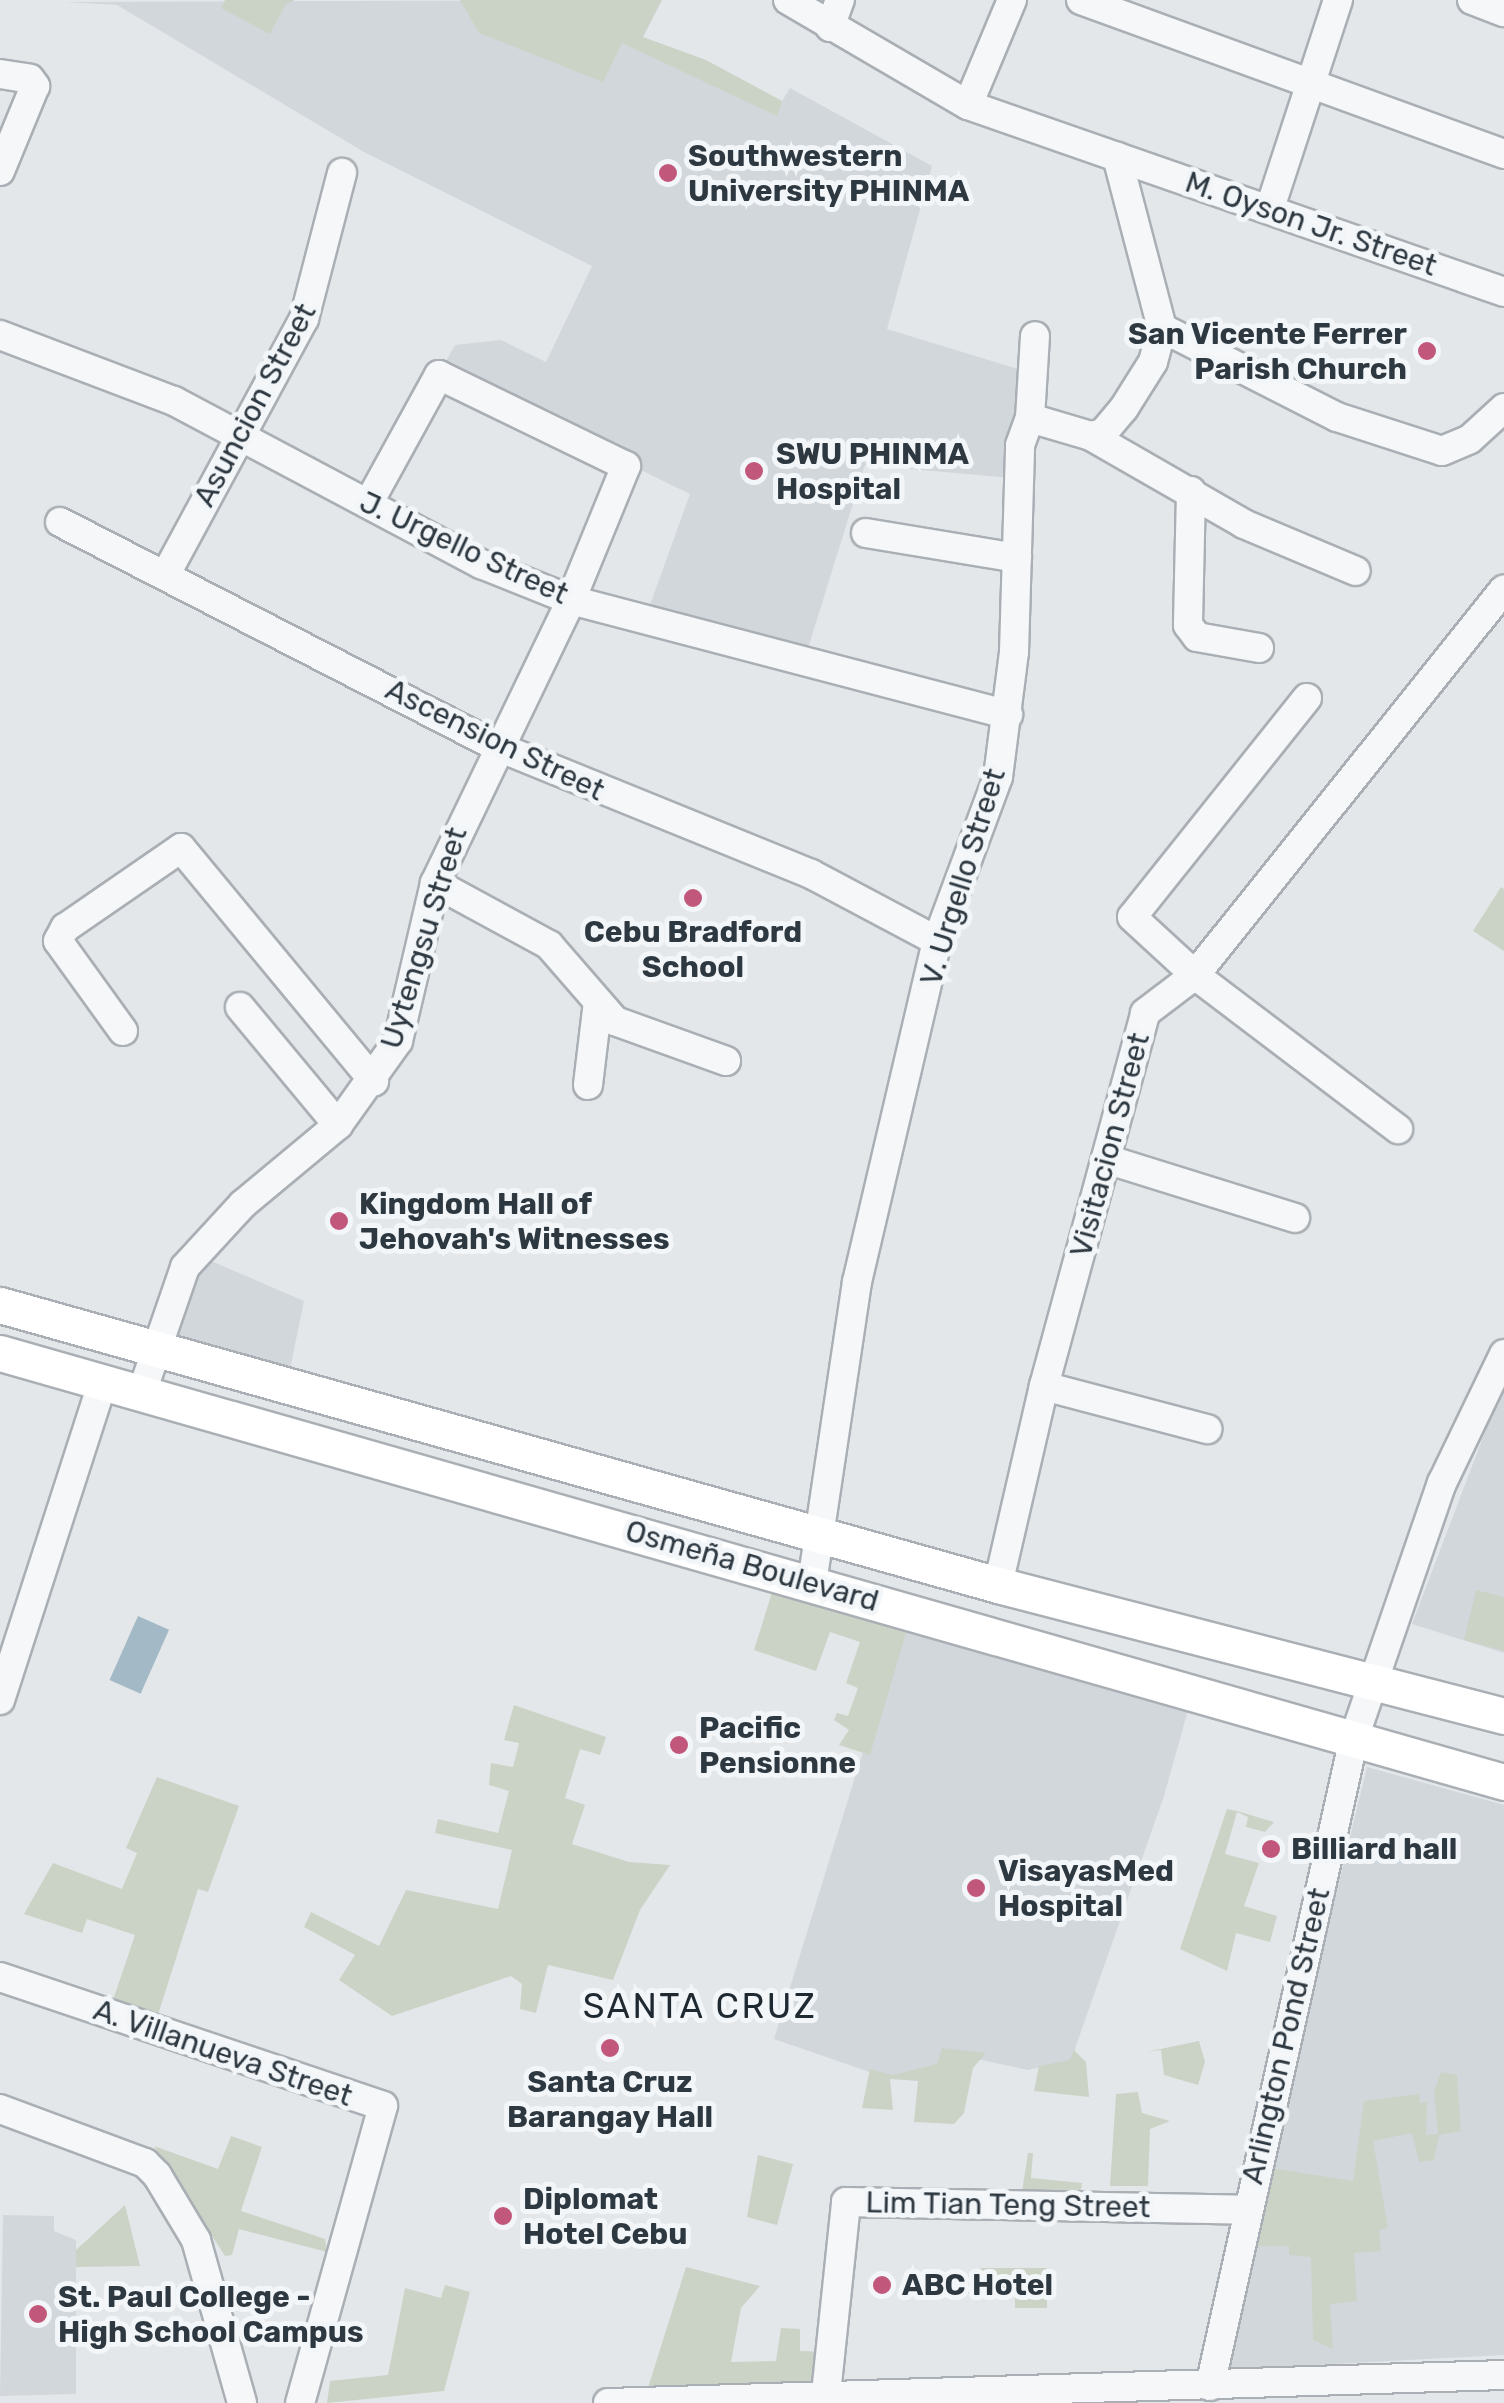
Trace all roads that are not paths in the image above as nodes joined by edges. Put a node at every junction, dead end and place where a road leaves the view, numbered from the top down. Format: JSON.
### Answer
{"nodes":[{"id":1,"x":788,"y":0,"type":"edge"},
{"id":2,"x":840,"y":0,"type":"edge"},
{"id":3,"x":1012,"y":0,"type":"edge"},
{"id":4,"x":1081,"y":0,"type":"edge"},
{"id":5,"x":1338,"y":0,"type":"edge"},
{"id":6,"x":1472,"y":0,"type":"edge"},
{"id":7,"x":1504,"y":12,"type":"edge"},
{"id":8,"x":830,"y":27,"type":"junction"},
{"id":9,"x":0,"y":74,"type":"edge"},
{"id":10,"x":1311,"y":86,"type":"junction"},
{"id":11,"x":968,"y":104,"type":"junction"},
{"id":12,"x":1504,"y":154,"type":"edge"},
{"id":13,"x":1117,"y":156,"type":"junction"},
{"id":14,"x":0,"y":171,"type":"edge"},
{"id":15,"x":342,"y":174,"type":"dead end"},
{"id":16,"x":1270,"y":208,"type":"junction"},
{"id":17,"x":1504,"y":292,"type":"edge"},
{"id":18,"x":1162,"y":328,"type":"junction"},
{"id":19,"x":0,"y":335,"type":"edge"},
{"id":20,"x":1035,"y":336,"type":"dead end"},
{"id":21,"x":1504,"y":408,"type":"edge"},
{"id":22,"x":1030,"y":418,"type":"junction"},
{"id":23,"x":240,"y":435,"type":"junction"},
{"id":24,"x":1090,"y":436,"type":"junction"},
{"id":25,"x":1191,"y":491,"type":"junction"},
{"id":26,"x":368,"y":504,"type":"junction"},
{"id":27,"x":60,"y":522,"type":"dead end"},
{"id":28,"x":866,"y":533,"type":"dead end"},
{"id":29,"x":1016,"y":558,"type":"junction"},
{"id":30,"x":1356,"y":571,"type":"dead end"},
{"id":31,"x":167,"y":572,"type":"junction"},
{"id":32,"x":1504,"y":589,"type":"edge"},
{"id":33,"x":571,"y":600,"type":"junction"},
{"id":34,"x":1259,"y":648,"type":"dead end"},
{"id":35,"x":1307,"y":698,"type":"dead end"},
{"id":36,"x":1008,"y":716,"type":"junction"},
{"id":37,"x":496,"y":746,"type":"junction"},
{"id":38,"x":435,"y":883,"type":"junction"},
{"id":39,"x":938,"y":941,"type":"junction"},
{"id":40,"x":1195,"y":976,"type":"junction"},
{"id":41,"x":240,"y":1007,"type":"dead end"},
{"id":42,"x":597,"y":1008,"type":"junction"},
{"id":43,"x":123,"y":1031,"type":"dead end"},
{"id":44,"x":726,"y":1061,"type":"dead end"},
{"id":45,"x":374,"y":1081,"type":"junction"},
{"id":46,"x":588,"y":1086,"type":"dead end"},
{"id":47,"x":338,"y":1124,"type":"junction"},
{"id":48,"x":1398,"y":1128,"type":"dead end"},
{"id":49,"x":1106,"y":1159,"type":"junction"},
{"id":50,"x":1295,"y":1218,"type":"dead end"},
{"id":51,"x":0,"y":1305,"type":"edge"},
{"id":52,"x":154,"y":1348,"type":"junction"},
{"id":53,"x":0,"y":1353,"type":"edge"},
{"id":54,"x":1504,"y":1354,"type":"edge"},
{"id":55,"x":103,"y":1381,"type":"junction"},
{"id":56,"x":1044,"y":1386,"type":"junction"},
{"id":57,"x":142,"y":1392,"type":"junction"},
{"id":58,"x":1207,"y":1429,"type":"dead end"},
{"id":59,"x":824,"y":1534,"type":"junction"},
{"id":60,"x":812,"y":1584,"type":"junction"},
{"id":61,"x":998,"y":1584,"type":"junction"},
{"id":62,"x":1374,"y":1680,"type":"junction"},
{"id":63,"x":0,"y":1700,"type":"edge"},
{"id":64,"x":1504,"y":1716,"type":"edge"},
{"id":65,"x":1354,"y":1738,"type":"junction"},
{"id":66,"x":1504,"y":1782,"type":"edge"},
{"id":67,"x":0,"y":1977,"type":"edge"},
{"id":68,"x":0,"y":2109,"type":"edge"},
{"id":69,"x":1246,"y":2210,"type":"junction"},
{"id":70,"x":1504,"y":2375,"type":"edge"},
{"id":71,"x":1210,"y":2386,"type":"junction"},
{"id":72,"x":825,"y":2400,"type":"edge"},
{"id":73,"x":242,"y":2403,"type":"edge"},
{"id":74,"x":300,"y":2403,"type":"edge"},
{"id":75,"x":608,"y":2403,"type":"edge"}],
"edges":[{"from":1,"to":8,"type":"street","name":"M. Oyson Jr. Street"},
{"from":2,"to":8,"type":"street"},
{"from":3,"to":11,"type":"street"},
{"from":4,"to":10,"type":"street"},
{"from":5,"to":10,"type":"street"},
{"from":6,"to":7,"type":"street"},
{"from":8,"to":11,"type":"street","name":"M. Oyson Jr. Street"},
{"from":9,"to":14,"type":"street"},
{"from":10,"to":12,"type":"street"},
{"from":10,"to":16,"type":"street"},
{"from":11,"to":13,"type":"street","name":"M. Oyson Jr. Street"},
{"from":13,"to":16,"type":"street","name":"M. Oyson Jr. Street"},
{"from":13,"to":18,"type":"street"},
{"from":15,"to":23,"type":"street","name":"Asuncion Street"},
{"from":16,"to":17,"type":"street","name":"M. Oyson Jr. Street"},
{"from":18,"to":21,"type":"street"},
{"from":18,"to":24,"type":"street"},
{"from":19,"to":23,"type":"street","name":"J. Urgello Street"},
{"from":20,"to":22,"type":"street","name":"V. Urgello Street"},
{"from":22,"to":24,"type":"street"},
{"from":22,"to":29,"type":"street","name":"V. Urgello Street"},
{"from":23,"to":26,"type":"street","name":"J. Urgello Street"},
{"from":23,"to":31,"type":"street","name":"Asuncion Street"},
{"from":24,"to":25,"type":"street"},
{"from":25,"to":30,"type":"street"},
{"from":25,"to":34,"type":"street"},
{"from":26,"to":33,"type":"street","name":"J. Urgello Street"},
{"from":26,"to":33,"type":"street","name":"Uytengsu Street"},
{"from":27,"to":31,"type":"street","name":"Ascension Street"},
{"from":28,"to":29,"type":"street"},
{"from":29,"to":36,"type":"street","name":"V. Urgello Street"},
{"from":31,"to":37,"type":"street","name":"Ascension Street"},
{"from":32,"to":40,"type":"street","name":"Visitacion Street"},
{"from":33,"to":36,"type":"street","name":"J. Urgello Street"},
{"from":33,"to":37,"type":"street","name":"Uytengsu Street"},
{"from":35,"to":40,"type":"street"},
{"from":36,"to":39,"type":"street","name":"V. Urgello Street"},
{"from":37,"to":38,"type":"street","name":"Uytengsu Street"},
{"from":37,"to":39,"type":"street","name":"Ascension Street"},
{"from":38,"to":42,"type":"street"},
{"from":38,"to":45,"type":"street","name":"Uytengsu Street"},
{"from":39,"to":59,"type":"street","name":"V. Urgello Street"},
{"from":40,"to":48,"type":"street"},
{"from":40,"to":49,"type":"street","name":"Visitacion Street"},
{"from":41,"to":47,"type":"street"},
{"from":42,"to":44,"type":"street"},
{"from":42,"to":46,"type":"street"},
{"from":43,"to":45,"type":"street"},
{"from":45,"to":47,"type":"street","name":"Uytengsu Street"},
{"from":47,"to":52,"type":"street","name":"Uytengsu Street"},
{"from":49,"to":50,"type":"street"},
{"from":49,"to":56,"type":"street","name":"Visitacion Street"},
{"from":51,"to":52,"type":"main road","name":"Osmeña Boulevard"},
{"from":52,"to":57,"type":"street","name":"Uytengsu Street"},
{"from":52,"to":59,"type":"main road","name":"Osmeña Boulevard"},
{"from":53,"to":55,"type":"main road","name":"Osmeña Boulevard"},
{"from":54,"to":62,"type":"street","name":"Arlington Pond Street"},
{"from":55,"to":57,"type":"main road","name":"Osmeña Boulevard"},
{"from":55,"to":63,"type":"street"},
{"from":56,"to":58,"type":"street"},
{"from":56,"to":61,"type":"street","name":"Visitacion Street"},
{"from":57,"to":60,"type":"main road","name":"Osmeña Boulevard"},
{"from":59,"to":60,"type":"street","name":"V. Urgello Street"},
{"from":59,"to":61,"type":"main road","name":"Osmeña Boulevard"},
{"from":60,"to":65,"type":"main road","name":"Osmeña Boulevard"},
{"from":61,"to":62,"type":"main road","name":"Osmeña Boulevard"},
{"from":62,"to":64,"type":"main road","name":"Osmeña Boulevard"},
{"from":62,"to":65,"type":"street","name":"Arlington Pond Street"},
{"from":65,"to":66,"type":"main road","name":"Osmeña Boulevard"},
{"from":65,"to":69,"type":"street","name":"Arlington Pond Street"},
{"from":67,"to":74,"type":"street","name":"A. Villanueva Street"},
{"from":68,"to":73,"type":"street"},
{"from":69,"to":71,"type":"street","name":"Arlington Pond Street"},
{"from":69,"to":72,"type":"street","name":"Lim Tian Teng Street"},
{"from":70,"to":71,"type":"street"},
{"from":71,"to":72,"type":"street"},
{"from":72,"to":75,"type":"street"}]}
